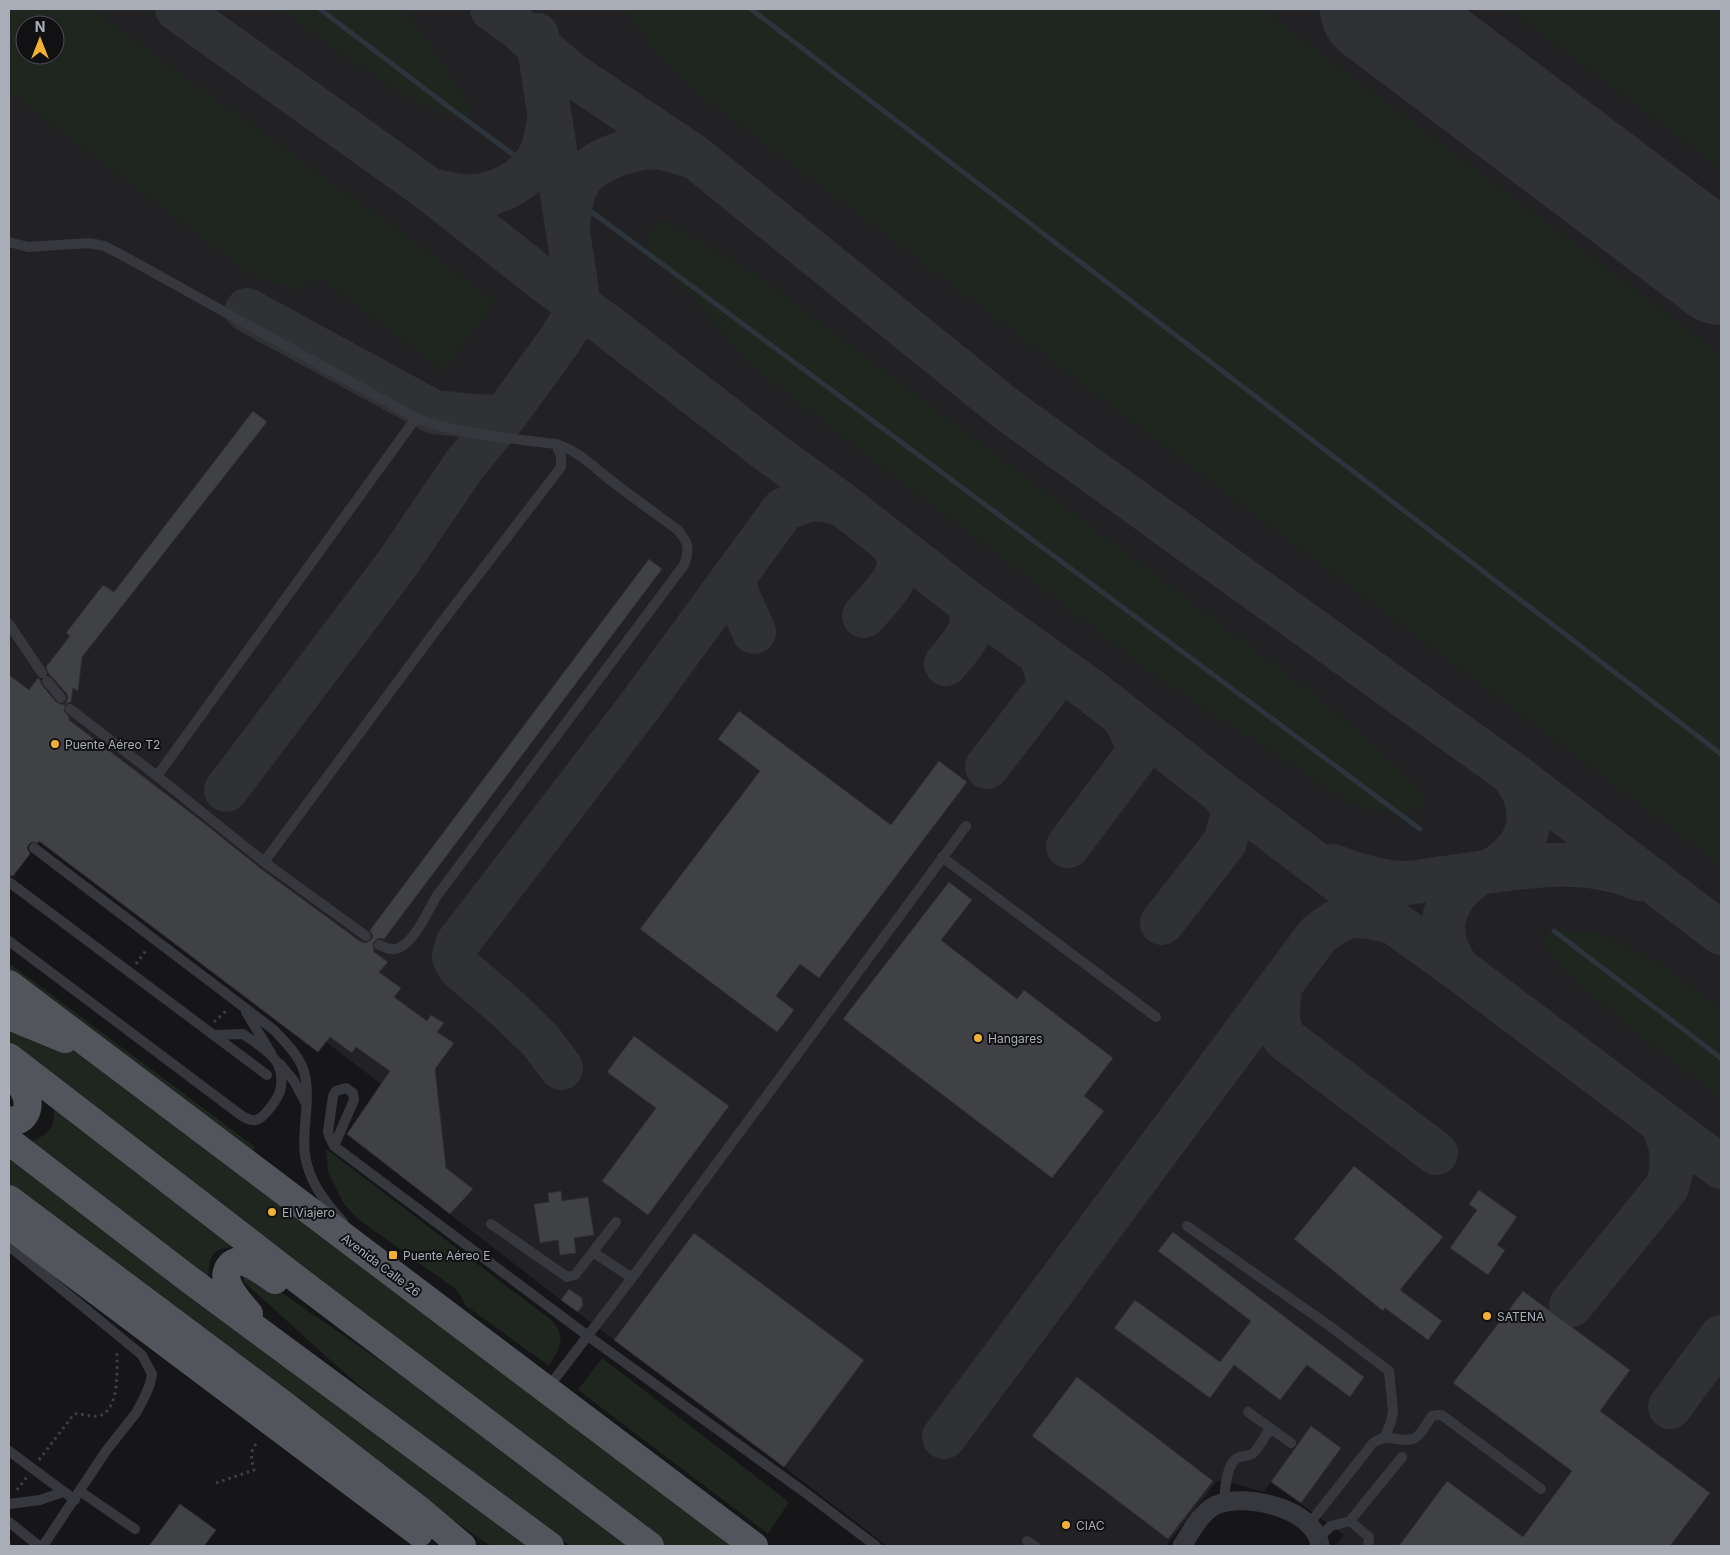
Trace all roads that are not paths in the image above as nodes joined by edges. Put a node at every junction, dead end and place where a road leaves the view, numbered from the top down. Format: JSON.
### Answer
{"nodes":[{"id":1,"x":9,"y":242,"type":"edge"},
{"id":2,"x":416,"y":418,"type":"junction"},
{"id":3,"x":556,"y":444,"type":"junction"},
{"id":4,"x":9,"y":624,"type":"edge"},
{"id":5,"x":61,"y":698,"type":"dead end"},
{"id":6,"x":70,"y":709,"type":"dead end"},
{"id":7,"x":158,"y":776,"type":"junction"},
{"id":8,"x":966,"y":826,"type":"dead end"},
{"id":9,"x":34,"y":848,"type":"dead end"},
{"id":10,"x":942,"y":857,"type":"junction"},
{"id":11,"x":264,"y":862,"type":"junction"},
{"id":12,"x":9,"y":882,"type":"edge"},
{"id":13,"x":366,"y":936,"type":"dead end"},
{"id":14,"x":9,"y":941,"type":"edge"},
{"id":15,"x":379,"y":945,"type":"dead end"},
{"id":16,"x":9,"y":984,"type":"edge"},
{"id":17,"x":238,"y":1003,"type":"junction"},
{"id":18,"x":9,"y":1016,"type":"edge"},
{"id":19,"x":1156,"y":1017,"type":"dead end"},
{"id":20,"x":210,"y":1033,"type":"junction"},
{"id":21,"x":97,"y":1051,"type":"junction"},
{"id":22,"x":9,"y":1058,"type":"edge"},
{"id":23,"x":274,"y":1059,"type":"junction"},
{"id":24,"x":9,"y":1069,"type":"edge"},
{"id":25,"x":267,"y":1075,"type":"dead end"},
{"id":26,"x":307,"y":1105,"type":"junction"},
{"id":27,"x":9,"y":1120,"type":"edge"},
{"id":28,"x":9,"y":1141,"type":"edge"},
{"id":29,"x":334,"y":1146,"type":"junction"},
{"id":30,"x":9,"y":1199,"type":"edge"},
{"id":31,"x":616,"y":1222,"type":"dead end"},
{"id":32,"x":491,"y":1224,"type":"dead end"},
{"id":33,"x":9,"y":1225,"type":"edge"},
{"id":34,"x":1187,"y":1226,"type":"dead end"},
{"id":35,"x":9,"y":1246,"type":"edge"},
{"id":36,"x":593,"y":1252,"type":"junction"},
{"id":37,"x":375,"y":1261,"type":"junction"},
{"id":38,"x":632,"y":1278,"type":"junction"},
{"id":39,"x":588,"y":1336,"type":"junction"},
{"id":40,"x":270,"y":1339,"type":"junction"},
{"id":41,"x":406,"y":1361,"type":"junction"},
{"id":42,"x":547,"y":1389,"type":"junction"},
{"id":43,"x":1248,"y":1412,"type":"dead end"},
{"id":44,"x":1270,"y":1428,"type":"junction"},
{"id":45,"x":1384,"y":1438,"type":"junction"},
{"id":46,"x":1292,"y":1443,"type":"dead end"},
{"id":47,"x":9,"y":1451,"type":"edge"},
{"id":48,"x":1402,"y":1457,"type":"dead end"},
{"id":49,"x":1541,"y":1489,"type":"dead end"},
{"id":50,"x":63,"y":1492,"type":"junction"},
{"id":51,"x":78,"y":1496,"type":"junction"},
{"id":52,"x":1224,"y":1502,"type":"junction"},
{"id":53,"x":9,"y":1504,"type":"edge"},
{"id":54,"x":417,"y":1508,"type":"junction"},
{"id":55,"x":1350,"y":1521,"type":"junction"},
{"id":56,"x":9,"y":1522,"type":"edge"},
{"id":57,"x":135,"y":1529,"type":"dead end"},
{"id":58,"x":1316,"y":1536,"type":"edge"},
{"id":59,"x":749,"y":1543,"type":"edge"},
{"id":60,"x":41,"y":1546,"type":"edge"},
{"id":61,"x":436,"y":1546,"type":"edge"},
{"id":62,"x":462,"y":1546,"type":"edge"},
{"id":63,"x":473,"y":1546,"type":"edge"},
{"id":64,"x":550,"y":1546,"type":"edge"},
{"id":65,"x":650,"y":1546,"type":"edge"},
{"id":66,"x":876,"y":1546,"type":"edge"},
{"id":67,"x":1182,"y":1546,"type":"edge"},
{"id":68,"x":1368,"y":1546,"type":"edge"}],
"edges":[{"from":1,"to":2,"type":"lane"},
{"from":2,"to":3,"type":"lane"},
{"from":2,"to":7,"type":"lane"},
{"from":3,"to":11,"type":"lane"},
{"from":3,"to":15,"type":"lane"},
{"from":4,"to":5,"type":"lane"},
{"from":6,"to":7,"type":"lane"},
{"from":7,"to":11,"type":"lane"},
{"from":8,"to":10,"type":"lane"},
{"from":9,"to":17,"type":"lane"},
{"from":10,"to":19,"type":"lane"},
{"from":10,"to":38,"type":"lane"},
{"from":11,"to":13,"type":"lane"},
{"from":12,"to":20,"type":"lane"},
{"from":14,"to":23,"type":"lane"},
{"from":16,"to":21,"type":"main road","name":"Avenida Calle 26"},
{"from":17,"to":23,"type":"lane"},
{"from":17,"to":26,"type":"lane"},
{"from":18,"to":21,"type":"main road"},
{"from":20,"to":23,"type":"lane"},
{"from":20,"to":25,"type":"lane"},
{"from":21,"to":37,"type":"main road","name":"Avenida Calle 26"},
{"from":22,"to":41,"type":"main road"},
{"from":23,"to":26,"type":"lane"},
{"from":24,"to":27,"type":"main road"},
{"from":26,"to":37,"type":"lane"},
{"from":28,"to":40,"type":"main road"},
{"from":29,"to":29,"type":"lane"},
{"from":29,"to":39,"type":"lane"},
{"from":30,"to":54,"type":"main road"},
{"from":31,"to":36,"type":"lane"},
{"from":32,"to":36,"type":"lane"},
{"from":33,"to":61,"type":"main road"},
{"from":34,"to":45,"type":"lane"},
{"from":35,"to":51,"type":"lane"},
{"from":36,"to":38,"type":"lane"},
{"from":37,"to":42,"type":"main road","name":"Avenida Calle 26"},
{"from":38,"to":39,"type":"lane"},
{"from":39,"to":42,"type":"lane"},
{"from":39,"to":66,"type":"lane"},
{"from":40,"to":41,"type":"main road"},
{"from":40,"to":64,"type":"main road"},
{"from":41,"to":65,"type":"main road"},
{"from":42,"to":59,"type":"main road","name":"Avenida Calle 26"},
{"from":43,"to":44,"type":"lane"},
{"from":44,"to":46,"type":"lane"},
{"from":44,"to":52,"type":"lane"},
{"from":45,"to":49,"type":"lane"},
{"from":45,"to":58,"type":"lane"},
{"from":47,"to":50,"type":"lane"},
{"from":48,"to":55,"type":"lane"},
{"from":50,"to":51,"type":"lane"},
{"from":50,"to":53,"type":"lane"},
{"from":51,"to":57,"type":"lane"},
{"from":51,"to":60,"type":"lane"},
{"from":52,"to":58,"type":"street"},
{"from":52,"to":67,"type":"street"},
{"from":54,"to":62,"type":"main road"},
{"from":54,"to":63,"type":"main road"},
{"from":55,"to":58,"type":"lane"},
{"from":55,"to":68,"type":"lane"},
{"from":56,"to":60,"type":"lane"}]}
